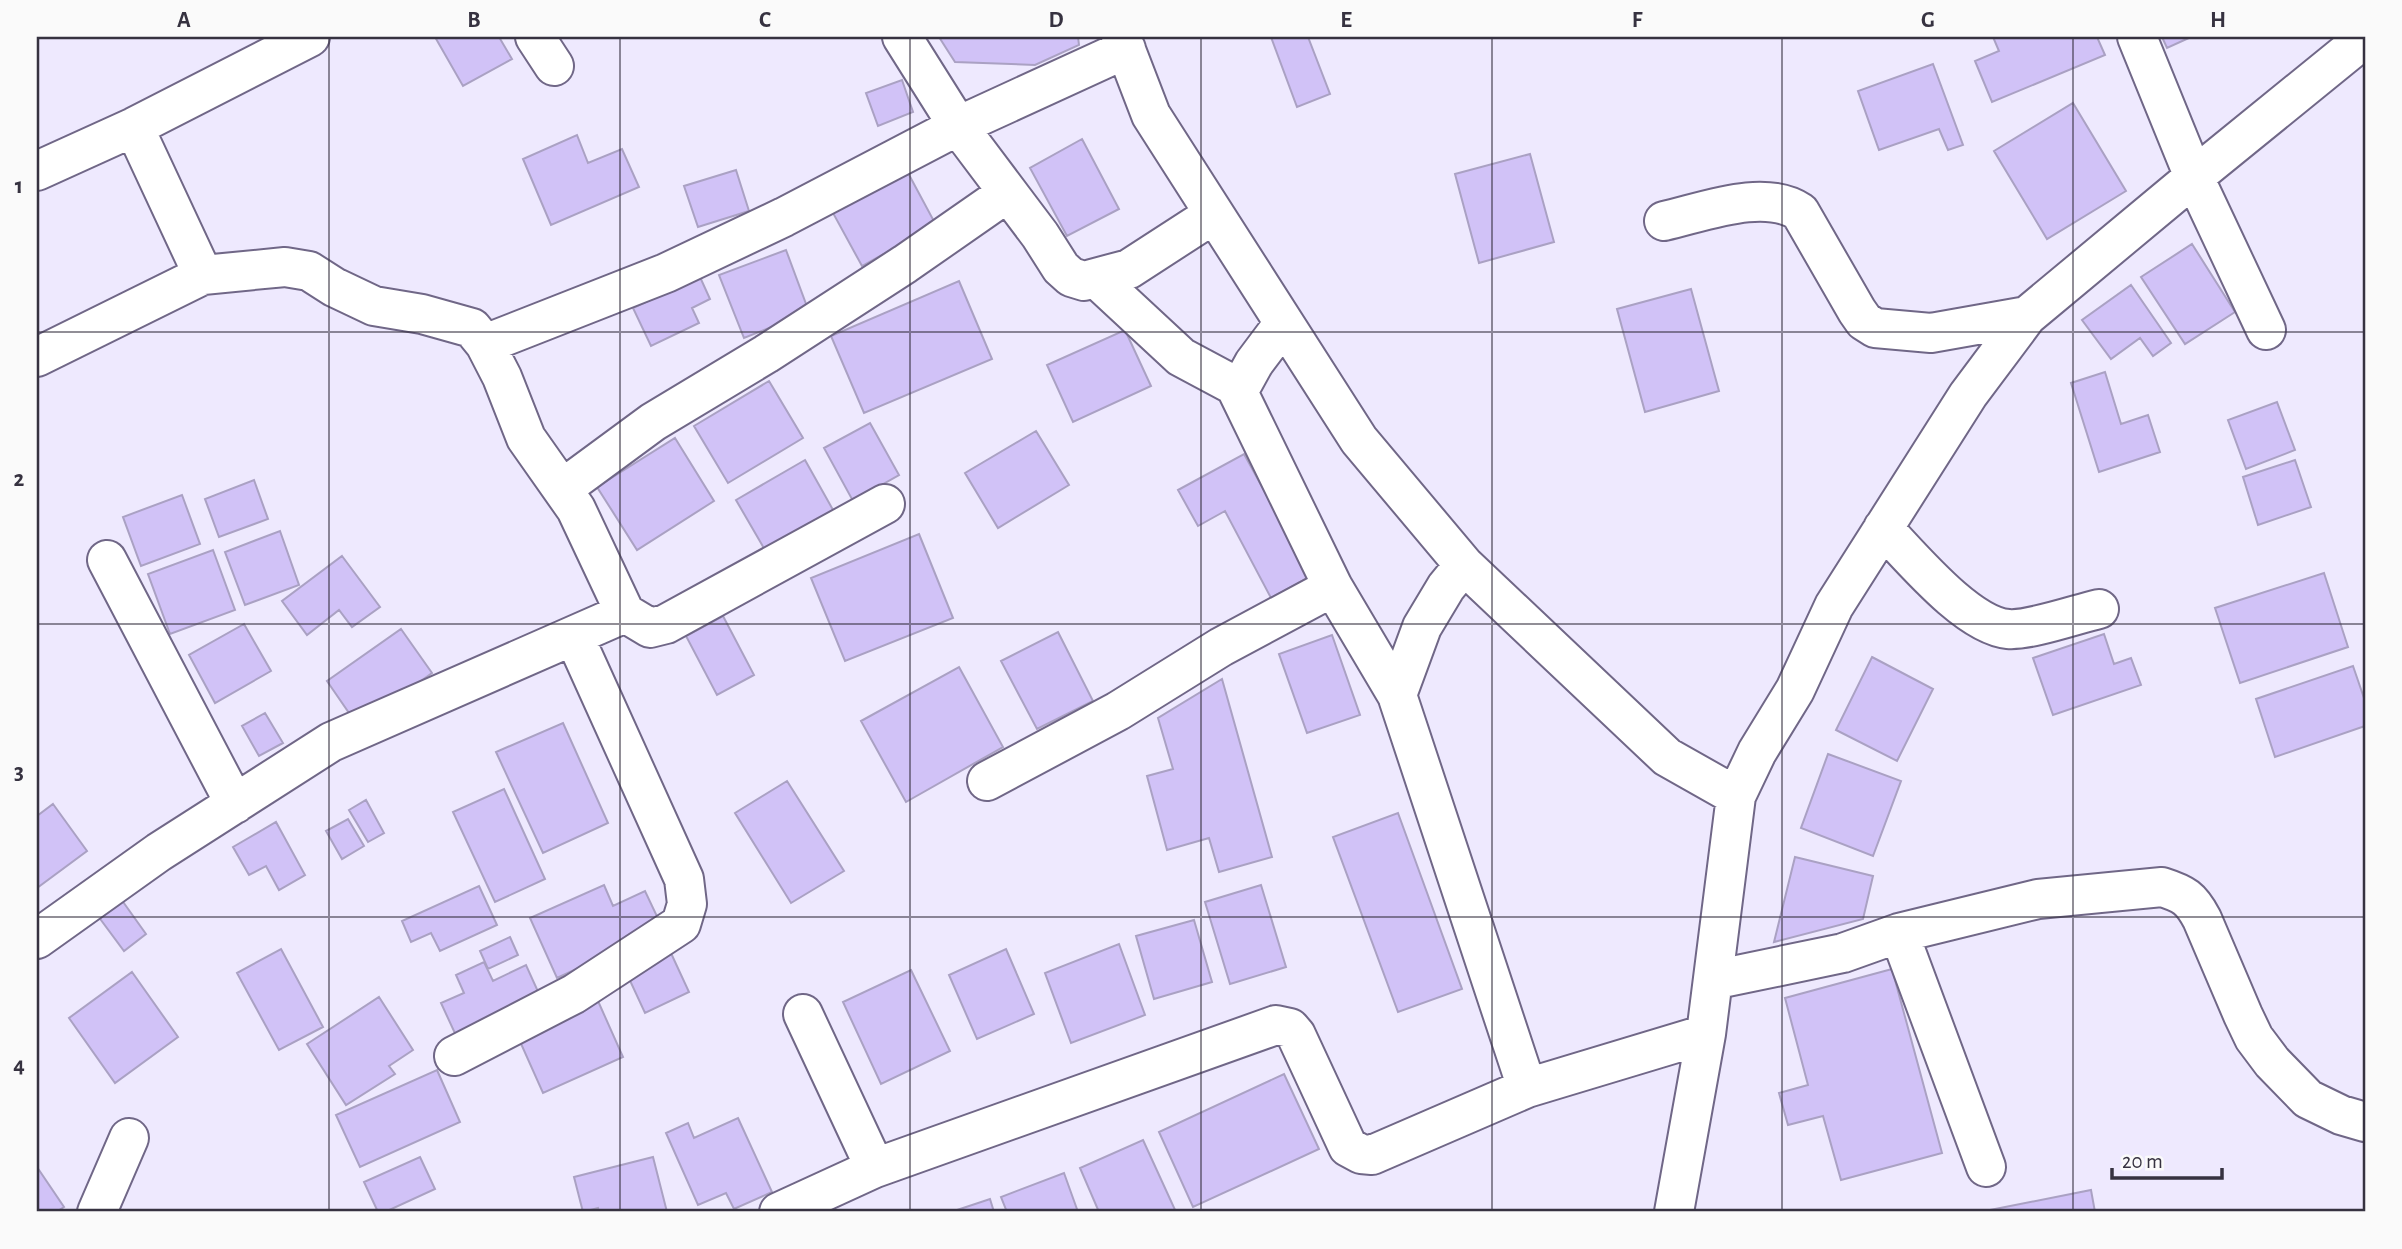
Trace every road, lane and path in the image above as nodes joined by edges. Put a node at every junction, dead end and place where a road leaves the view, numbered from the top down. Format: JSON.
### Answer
{"nodes":[{"id":1,"x":310,"y":37,"type":"edge"},
{"id":2,"x":902,"y":37,"type":"edge"},
{"id":3,"x":2137,"y":37,"type":"edge"},
{"id":4,"x":2365,"y":38,"type":"edge"},
{"id":5,"x":1123,"y":43,"type":"edge"},
{"id":6,"x":958,"y":126,"type":"junction"},
{"id":7,"x":134,"y":127,"type":"junction"},
{"id":8,"x":37,"y":171,"type":"edge"},
{"id":9,"x":2194,"y":177,"type":"junction"},
{"id":10,"x":1007,"y":192,"type":"junction"},
{"id":11,"x":1214,"y":214,"type":"junction"},
{"id":12,"x":1664,"y":221,"type":"dead end"},
{"id":13,"x":203,"y":275,"type":"junction"},
{"id":14,"x":1097,"y":279,"type":"junction"},
{"id":15,"x":2027,"y":316,"type":"junction"},
{"id":16,"x":1284,"y":323,"type":"junction"},
{"id":17,"x":2266,"y":330,"type":"dead end"},
{"id":18,"x":485,"y":344,"type":"junction"},
{"id":19,"x":37,"y":357,"type":"edge"},
{"id":20,"x":1239,"y":388,"type":"junction"},
{"id":21,"x":562,"y":489,"type":"junction"},
{"id":22,"x":885,"y":504,"type":"dead end"},
{"id":23,"x":1882,"y":528,"type":"junction"},
{"id":24,"x":107,"y":560,"type":"dead end"},
{"id":25,"x":1464,"y":565,"type":"junction"},
{"id":26,"x":1333,"y":587,"type":"junction"},
{"id":27,"x":2099,"y":609,"type":"dead end"},
{"id":28,"x":625,"y":613,"type":"junction"},
{"id":29,"x":574,"y":636,"type":"junction"},
{"id":30,"x":1397,"y":695,"type":"junction"},
{"id":31,"x":987,"y":781,"type":"dead end"},
{"id":32,"x":1736,"y":796,"type":"junction"},
{"id":33,"x":235,"y":804,"type":"junction"},
{"id":34,"x":1899,"y":933,"type":"junction"},
{"id":35,"x":37,"y":939,"type":"edge"},
{"id":36,"x":1713,"y":980,"type":"junction"},
{"id":37,"x":803,"y":1014,"type":"dead end"},
{"id":38,"x":1706,"y":1034,"type":"junction"},
{"id":39,"x":454,"y":1056,"type":"dead end"},
{"id":40,"x":1527,"y":1087,"type":"junction"},
{"id":41,"x":2365,"y":1122,"type":"edge"},
{"id":42,"x":129,"y":1138,"type":"dead end"},
{"id":43,"x":1986,"y":1167,"type":"dead end"},
{"id":44,"x":875,"y":1168,"type":"junction"},
{"id":45,"x":97,"y":1212,"type":"edge"},
{"id":46,"x":779,"y":1212,"type":"edge"},
{"id":47,"x":1674,"y":1212,"type":"edge"}],
"edges":[{"from":1,"to":7,"type":"street"},
{"from":2,"to":6,"type":"street"},
{"from":3,"to":9,"type":"street"},
{"from":4,"to":9,"type":"street"},
{"from":5,"to":6,"type":"street"},
{"from":5,"to":11,"type":"street"},
{"from":6,"to":10,"type":"street"},
{"from":6,"to":18,"type":"street"},
{"from":7,"to":8,"type":"street"},
{"from":7,"to":13,"type":"street"},
{"from":9,"to":15,"type":"street"},
{"from":9,"to":17,"type":"street"},
{"from":10,"to":14,"type":"street"},
{"from":10,"to":21,"type":"street"},
{"from":11,"to":14,"type":"street"},
{"from":11,"to":16,"type":"street"},
{"from":12,"to":15,"type":"street"},
{"from":13,"to":18,"type":"street"},
{"from":13,"to":19,"type":"street"},
{"from":14,"to":20,"type":"street"},
{"from":15,"to":23,"type":"street"},
{"from":16,"to":20,"type":"street"},
{"from":16,"to":25,"type":"street"},
{"from":18,"to":21,"type":"street"},
{"from":20,"to":26,"type":"street"},
{"from":21,"to":28,"type":"street"},
{"from":22,"to":28,"type":"street"},
{"from":23,"to":27,"type":"street"},
{"from":23,"to":32,"type":"street"},
{"from":24,"to":33,"type":"street"},
{"from":25,"to":30,"type":"street"},
{"from":25,"to":32,"type":"street"},
{"from":26,"to":30,"type":"street"},
{"from":26,"to":31,"type":"street"},
{"from":28,"to":29,"type":"street"},
{"from":29,"to":33,"type":"street"},
{"from":29,"to":39,"type":"street"},
{"from":30,"to":40,"type":"street"},
{"from":32,"to":36,"type":"street"},
{"from":33,"to":35,"type":"street"},
{"from":34,"to":36,"type":"street"},
{"from":34,"to":41,"type":"street"},
{"from":34,"to":43,"type":"street"},
{"from":36,"to":38,"type":"street"},
{"from":37,"to":44,"type":"street"},
{"from":38,"to":40,"type":"street"},
{"from":38,"to":47,"type":"street"},
{"from":40,"to":44,"type":"street"},
{"from":42,"to":45,"type":"street"},
{"from":44,"to":46,"type":"street"}]}
